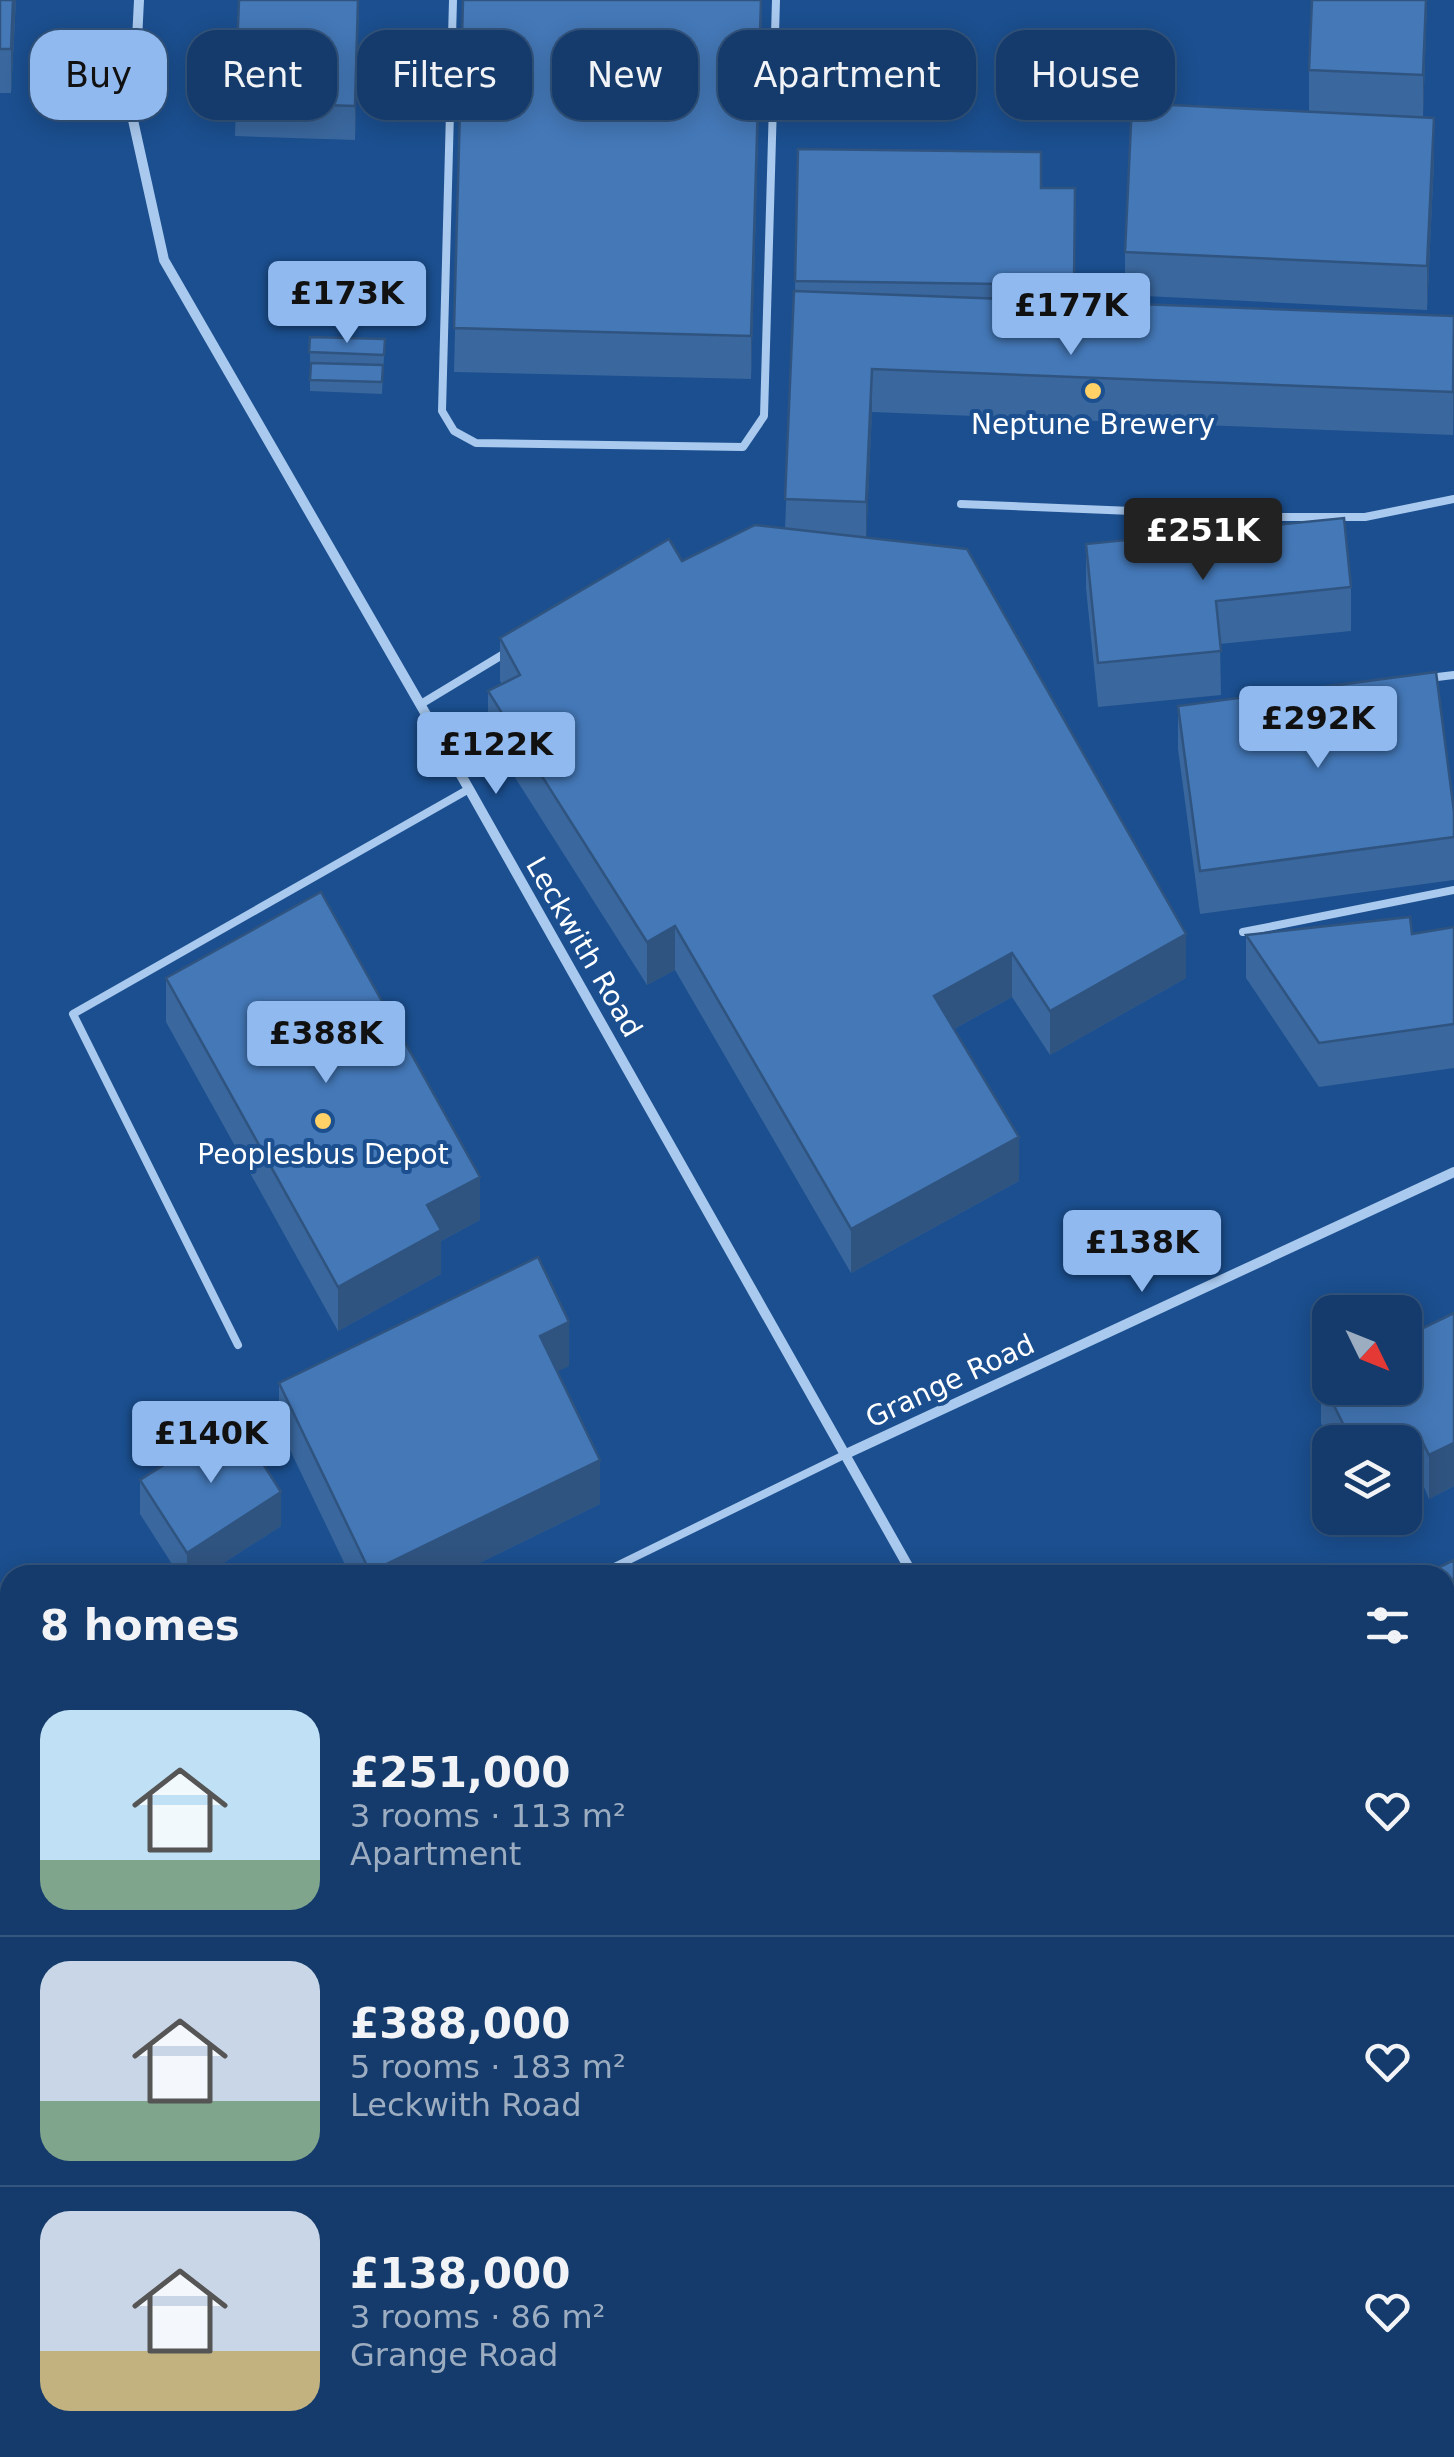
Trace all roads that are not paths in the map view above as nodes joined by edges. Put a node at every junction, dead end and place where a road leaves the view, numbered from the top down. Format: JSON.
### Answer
{"nodes":[{"id":1,"x":139,"y":0,"type":"edge"},
{"id":2,"x":453,"y":0,"type":"edge"},
{"id":3,"x":776,"y":0,"type":"edge"},
{"id":4,"x":1454,"y":499,"type":"edge"},
{"id":5,"x":961,"y":504,"type":"dead end"},
{"id":6,"x":517,"y":646,"type":"edge"},
{"id":7,"x":1454,"y":675,"type":"edge"},
{"id":8,"x":1416,"y":680,"type":"edge"},
{"id":9,"x":421,"y":704,"type":"junction"},
{"id":10,"x":469,"y":789,"type":"junction"},
{"id":11,"x":1454,"y":890,"type":"edge"},
{"id":12,"x":1243,"y":932,"type":"edge"},
{"id":13,"x":1454,"y":1172,"type":"edge"},
{"id":14,"x":238,"y":1345,"type":"dead end"},
{"id":15,"x":846,"y":1454,"type":"junction"},
{"id":16,"x":618,"y":1565,"type":"edge"},
{"id":17,"x":907,"y":1565,"type":"edge"}],
"edges":[{"from":1,"to":9,"type":"street","name":"Leckwith Road"},
{"from":2,"to":3,"type":"lane"},
{"from":4,"to":5,"type":"lane"},
{"from":6,"to":9,"type":"lane"},
{"from":7,"to":8,"type":"lane"},
{"from":9,"to":10,"type":"street","name":"Leckwith Road"},
{"from":10,"to":14,"type":"lane"},
{"from":10,"to":15,"type":"street","name":"Leckwith Road"},
{"from":11,"to":12,"type":"lane"},
{"from":13,"to":15,"type":"street","name":"Grange Road"},
{"from":15,"to":16,"type":"lane"},
{"from":15,"to":17,"type":"street","name":"Leckwith Road"}]}
